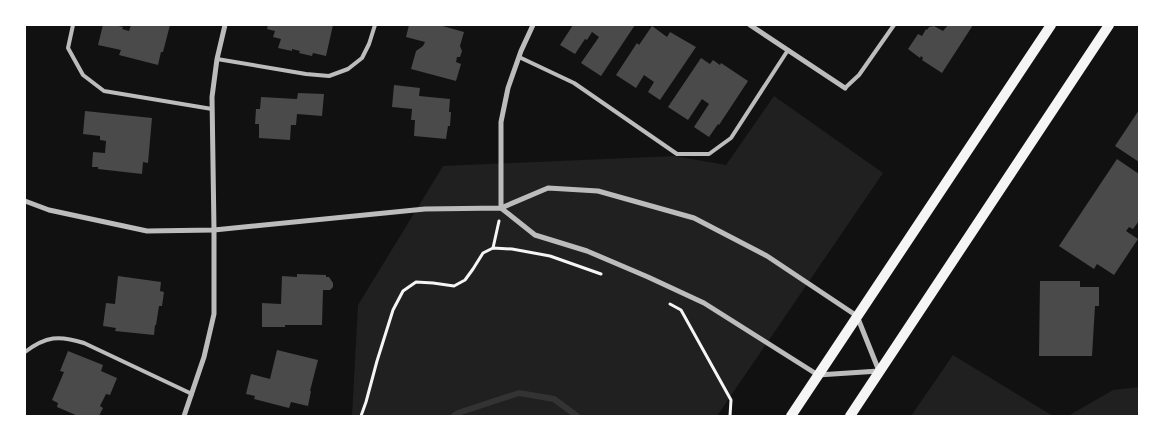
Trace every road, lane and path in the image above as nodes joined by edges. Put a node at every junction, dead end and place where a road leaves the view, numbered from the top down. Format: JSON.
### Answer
{"nodes":[{"id":1,"x":73,"y":25,"type":"edge"},
{"id":2,"x":225,"y":25,"type":"edge"},
{"id":3,"x":375,"y":25,"type":"edge"},
{"id":4,"x":533,"y":25,"type":"edge"},
{"id":5,"x":750,"y":25,"type":"edge"},
{"id":6,"x":894,"y":25,"type":"edge"},
{"id":7,"x":1051,"y":25,"type":"edge"},
{"id":8,"x":1109,"y":25,"type":"edge"},
{"id":9,"x":788,"y":50,"type":"junction"},
{"id":10,"x":519,"y":57,"type":"junction"},
{"id":11,"x":217,"y":59,"type":"junction"},
{"id":12,"x":845,"y":88,"type":"joint"},
{"id":13,"x":212,"y":109,"type":"junction"},
{"id":14,"x":25,"y":201,"type":"edge"},
{"id":15,"x":501,"y":208,"type":"junction"},
{"id":16,"x":214,"y":230,"type":"junction"},
{"id":17,"x":493,"y":248,"type":"junction"},
{"id":18,"x":606,"y":276,"type":"dead end"},
{"id":19,"x":667,"y":302,"type":"dead end"},
{"id":20,"x":857,"y":316,"type":"junction"},
{"id":21,"x":25,"y":352,"type":"edge"},
{"id":22,"x":880,"y":371,"type":"junction"},
{"id":23,"x":818,"y":375,"type":"junction"},
{"id":24,"x":192,"y":394,"type":"junction"},
{"id":25,"x":184,"y":416,"type":"edge"},
{"id":26,"x":361,"y":416,"type":"edge"},
{"id":27,"x":730,"y":416,"type":"edge"},
{"id":28,"x":791,"y":416,"type":"edge"},
{"id":29,"x":850,"y":416,"type":"edge"}],
"edges":[{"from":1,"to":13,"type":"lane"},
{"from":2,"to":11,"type":"street"},
{"from":3,"to":11,"type":"lane"},
{"from":4,"to":10,"type":"street"},
{"from":5,"to":9,"type":"street"},
{"from":6,"to":12,"type":"lane"},
{"from":7,"to":20,"type":"main road"},
{"from":8,"to":22,"type":"main road"},
{"from":9,"to":10,"type":"lane"},
{"from":9,"to":12,"type":"street"},
{"from":10,"to":15,"type":"street"},
{"from":11,"to":13,"type":"street"},
{"from":13,"to":16,"type":"street"},
{"from":14,"to":16,"type":"street"},
{"from":15,"to":16,"type":"street"},
{"from":15,"to":17,"type":"path"},
{"from":15,"to":20,"type":"street"},
{"from":15,"to":23,"type":"street"},
{"from":16,"to":24,"type":"street"},
{"from":17,"to":18,"type":"path"},
{"from":17,"to":26,"type":"path"},
{"from":19,"to":27,"type":"path"},
{"from":20,"to":22,"type":"street"},
{"from":20,"to":23,"type":"main road"},
{"from":21,"to":24,"type":"lane"},
{"from":22,"to":23,"type":"street"},
{"from":22,"to":29,"type":"main road"},
{"from":23,"to":28,"type":"main road"},
{"from":24,"to":25,"type":"street"}]}
